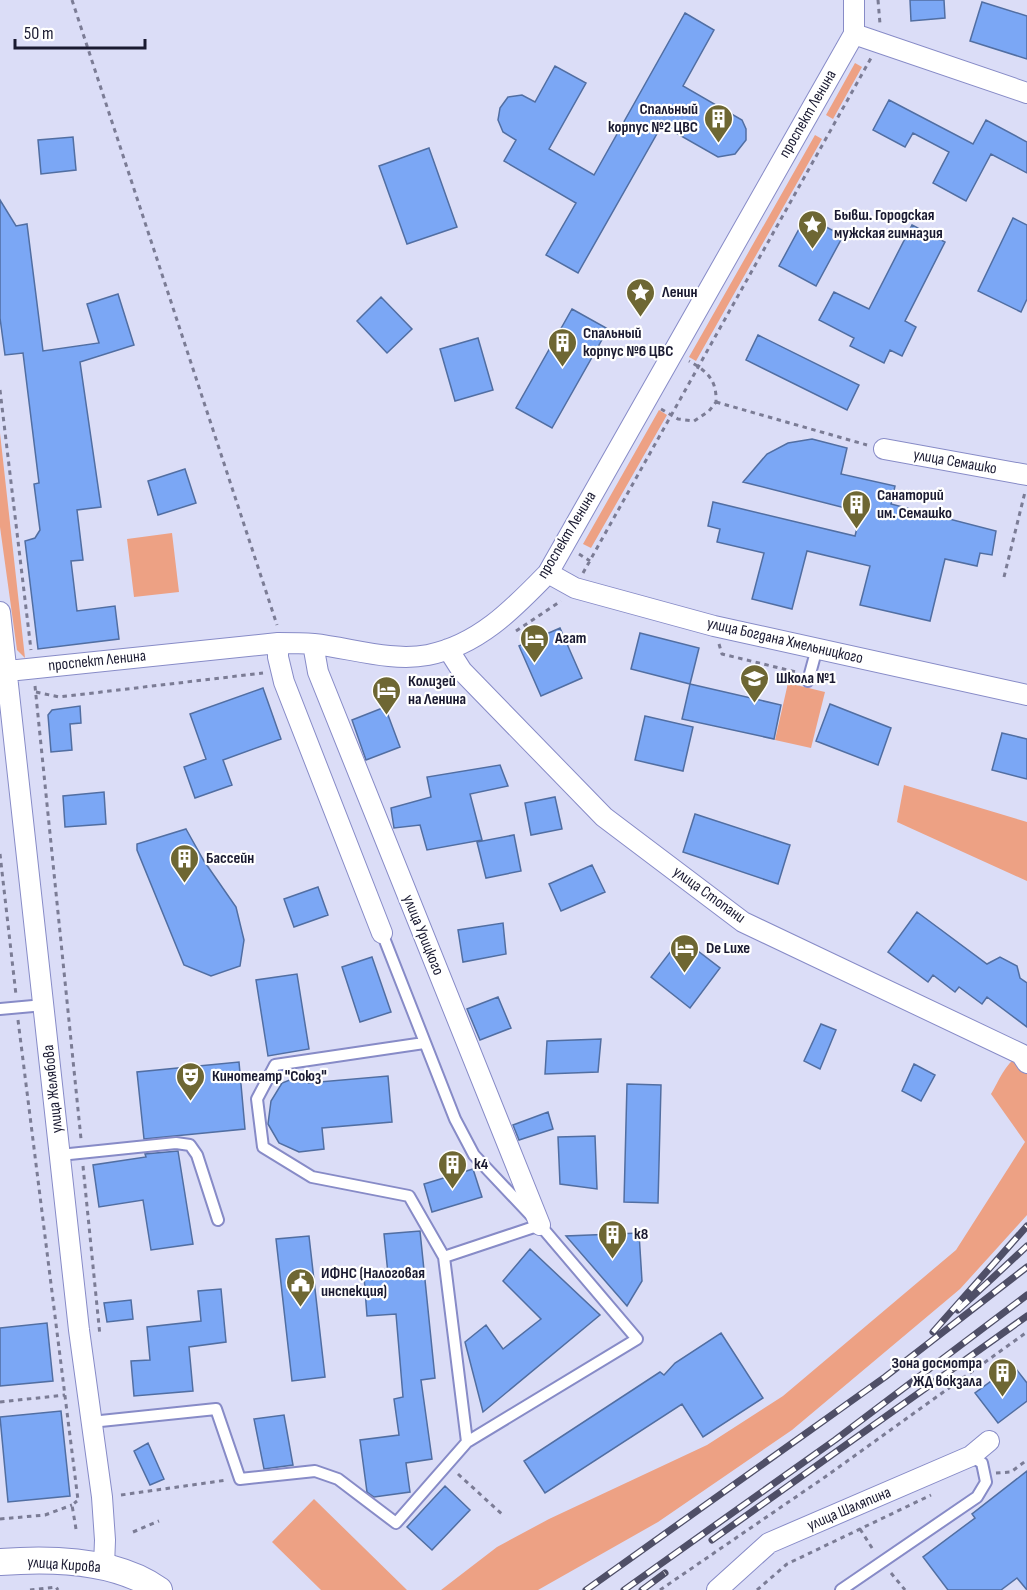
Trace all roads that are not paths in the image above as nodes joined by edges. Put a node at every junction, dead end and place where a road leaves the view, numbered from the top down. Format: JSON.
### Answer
{"nodes":[{"id":1,"x":854,"y":0,"type":"edge"},
{"id":2,"x":854,"y":33,"type":"junction"},
{"id":3,"x":1027,"y":93,"type":"edge"},
{"id":4,"x":884,"y":449,"type":"dead end"},
{"id":5,"x":1027,"y":475,"type":"edge"},
{"id":6,"x":548,"y":573,"type":"junction"},
{"id":7,"x":0,"y":612,"type":"edge"},
{"id":8,"x":282,"y":635,"type":"junction"},
{"id":9,"x":314,"y":644,"type":"junction"},
{"id":10,"x":817,"y":648,"type":"junction"},
{"id":11,"x":448,"y":649,"type":"junction"},
{"id":12,"x":8,"y":671,"type":"junction"},
{"id":13,"x":809,"y":678,"type":"road end"},
{"id":14,"x":1027,"y":695,"type":"edge"},
{"id":15,"x":382,"y":933,"type":"joint"},
{"id":16,"x":44,"y":1005,"type":"junction"},
{"id":17,"x":0,"y":1009,"type":"edge"},
{"id":18,"x":424,"y":1043,"type":"junction"},
{"id":19,"x":1027,"y":1063,"type":"edge"},
{"id":20,"x":60,"y":1155,"type":"junction"},
{"id":21,"x":218,"y":1220,"type":"dead end"},
{"id":22,"x":540,"y":1225,"type":"junction"},
{"id":23,"x":444,"y":1257,"type":"junction"},
{"id":24,"x":91,"y":1422,"type":"junction"},
{"id":25,"x":989,"y":1441,"type":"dead end"},
{"id":26,"x":467,"y":1442,"type":"junction"},
{"id":27,"x":971,"y":1456,"type":"junction"},
{"id":28,"x":0,"y":1562,"type":"edge"},
{"id":29,"x":104,"y":1566,"type":"junction"},
{"id":30,"x":159,"y":1590,"type":"edge"},
{"id":31,"x":717,"y":1590,"type":"edge"},
{"id":32,"x":841,"y":1590,"type":"edge"}],
"edges":[{"from":1,"to":2,"type":"street","name":"проспект Ленина"},
{"from":2,"to":3,"type":"street"},
{"from":2,"to":6,"type":"street","name":"проспект Ленина"},
{"from":4,"to":5,"type":"street","name":"улица Семашко"},
{"from":6,"to":10,"type":"street","name":"улица Богдана Хмельницкого"},
{"from":6,"to":11,"type":"street","name":"проспект Ленина"},
{"from":7,"to":12,"type":"street","name":"улица Желябова"},
{"from":8,"to":9,"type":"street","name":"проспект Ленина"},
{"from":8,"to":12,"type":"street","name":"проспект Ленина"},
{"from":8,"to":15,"type":"street"},
{"from":9,"to":11,"type":"street","name":"проспект Ленина"},
{"from":9,"to":22,"type":"street","name":"улица Урицкого"},
{"from":10,"to":13,"type":"lane"},
{"from":10,"to":14,"type":"street","name":"улица Богдана Хмельницкого"},
{"from":11,"to":19,"type":"street","name":"улица Стопани"},
{"from":12,"to":16,"type":"street","name":"улица Желябова"},
{"from":15,"to":18,"type":"lane"},
{"from":16,"to":17,"type":"lane"},
{"from":16,"to":20,"type":"street","name":"улица Желябова"},
{"from":18,"to":22,"type":"lane"},
{"from":18,"to":23,"type":"lane"},
{"from":20,"to":21,"type":"lane"},
{"from":20,"to":24,"type":"street","name":"улица Желябова"},
{"from":22,"to":23,"type":"lane"},
{"from":22,"to":26,"type":"lane"},
{"from":23,"to":26,"type":"lane"},
{"from":24,"to":26,"type":"lane"},
{"from":24,"to":29,"type":"street","name":"улица Желябова"},
{"from":25,"to":27,"type":"street","name":"улица Шаляпина"},
{"from":27,"to":31,"type":"street","name":"улица Шаляпина"},
{"from":27,"to":32,"type":"lane"},
{"from":28,"to":29,"type":"street","name":"улица Кирова"},
{"from":29,"to":30,"type":"street","name":"улица Кирова"}]}
